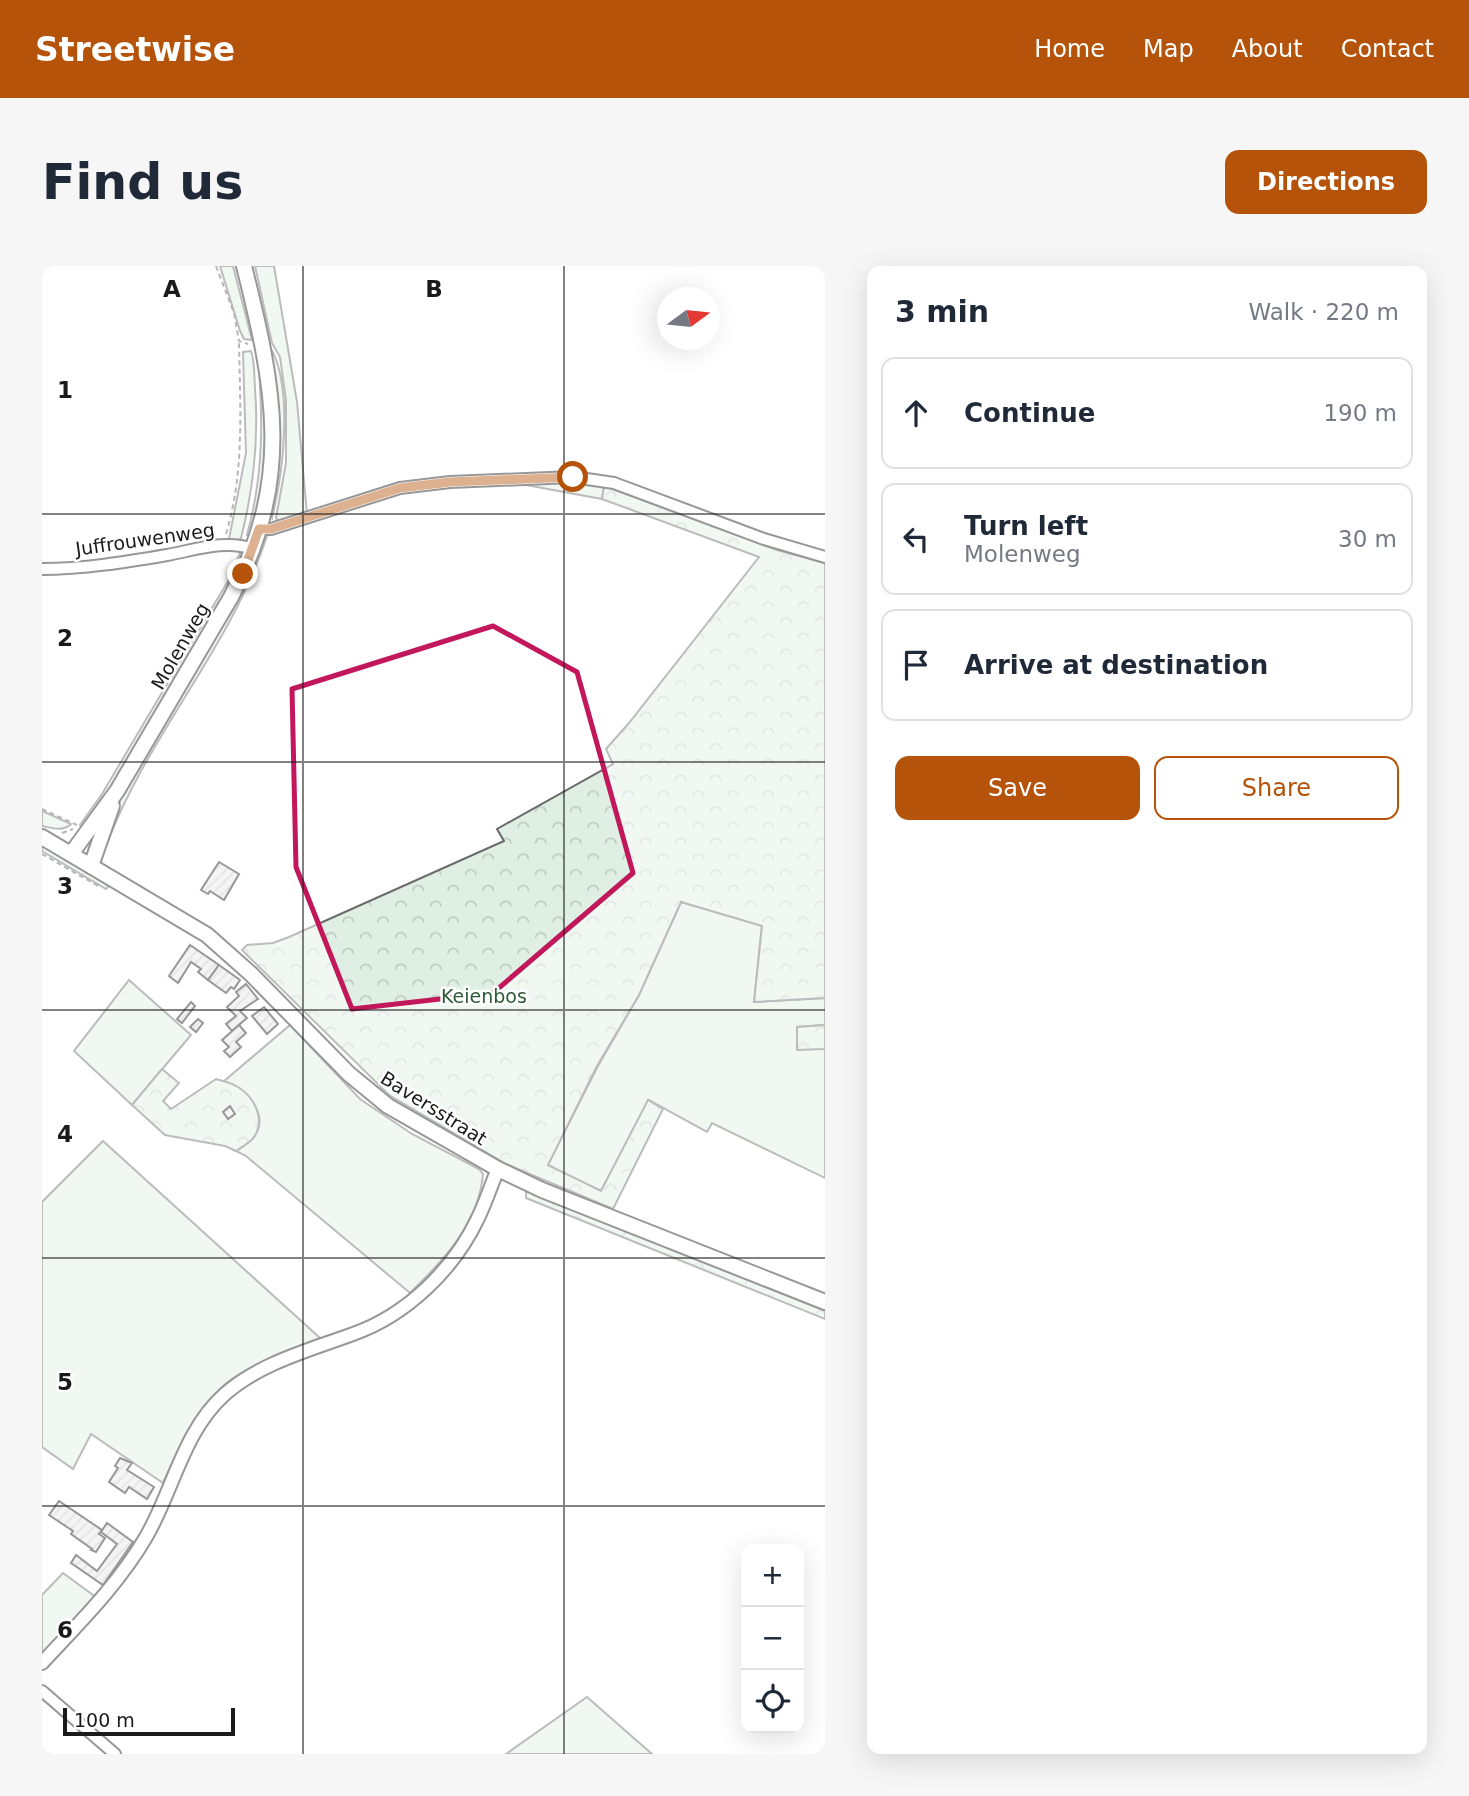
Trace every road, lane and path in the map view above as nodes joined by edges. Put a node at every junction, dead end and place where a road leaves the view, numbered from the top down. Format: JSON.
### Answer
{"nodes":[{"id":1,"x":216,"y":266,"type":"edge"},
{"id":2,"x":244,"y":266,"type":"edge"},
{"id":3,"x":239,"y":341,"type":"junction"},
{"id":4,"x":262,"y":344,"type":"junction"},
{"id":5,"x":259,"y":529,"type":"junction"},
{"id":6,"x":222,"y":545,"type":"junction"},
{"id":7,"x":253,"y":549,"type":"junction"},
{"id":8,"x":825,"y":557,"type":"edge"},
{"id":9,"x":42,"y":569,"type":"edge"},
{"id":10,"x":117,"y":791,"type":"junction"},
{"id":11,"x":42,"y":809,"type":"edge"},
{"id":12,"x":57,"y":833,"type":"dead end"},
{"id":13,"x":42,"y":837,"type":"edge"},
{"id":14,"x":42,"y":854,"type":"edge"},
{"id":15,"x":71,"y":854,"type":"junction"},
{"id":16,"x":91,"y":866,"type":"junction"},
{"id":17,"x":104,"y":890,"type":"dead end"},
{"id":18,"x":498,"y":1169,"type":"junction"},
{"id":19,"x":825,"y":1302,"type":"edge"},
{"id":20,"x":42,"y":1663,"type":"edge"},
{"id":21,"x":42,"y":1691,"type":"edge"},
{"id":22,"x":115,"y":1754,"type":"edge"}],
"edges":[{"from":1,"to":3,"type":"path"},
{"from":2,"to":4,"type":"main road","name":"Molenweg"},
{"from":3,"to":4,"type":"path"},
{"from":3,"to":6,"type":"path"},
{"from":4,"to":5,"type":"main road","name":"Molenweg"},
{"from":5,"to":7,"type":"main road","name":"Molenweg"},
{"from":5,"to":8,"type":"street"},
{"from":6,"to":7,"type":"street","name":"Juffrouwenweg"},
{"from":6,"to":9,"type":"street","name":"Juffrouwenweg"},
{"from":7,"to":10,"type":"main road","name":"Molenweg"},
{"from":10,"to":15,"type":"main road","name":"Molenweg"},
{"from":10,"to":16,"type":"main road","name":"Molenweg"},
{"from":11,"to":12,"type":"path"},
{"from":13,"to":15,"type":"main road","name":"Baversstraat"},
{"from":14,"to":17,"type":"path"},
{"from":15,"to":16,"type":"main road","name":"Baversstraat"},
{"from":16,"to":18,"type":"main road","name":"Baversstraat"},
{"from":18,"to":19,"type":"main road","name":"Baversstraat"},
{"from":18,"to":20,"type":"street"},
{"from":21,"to":22,"type":"street"}]}
